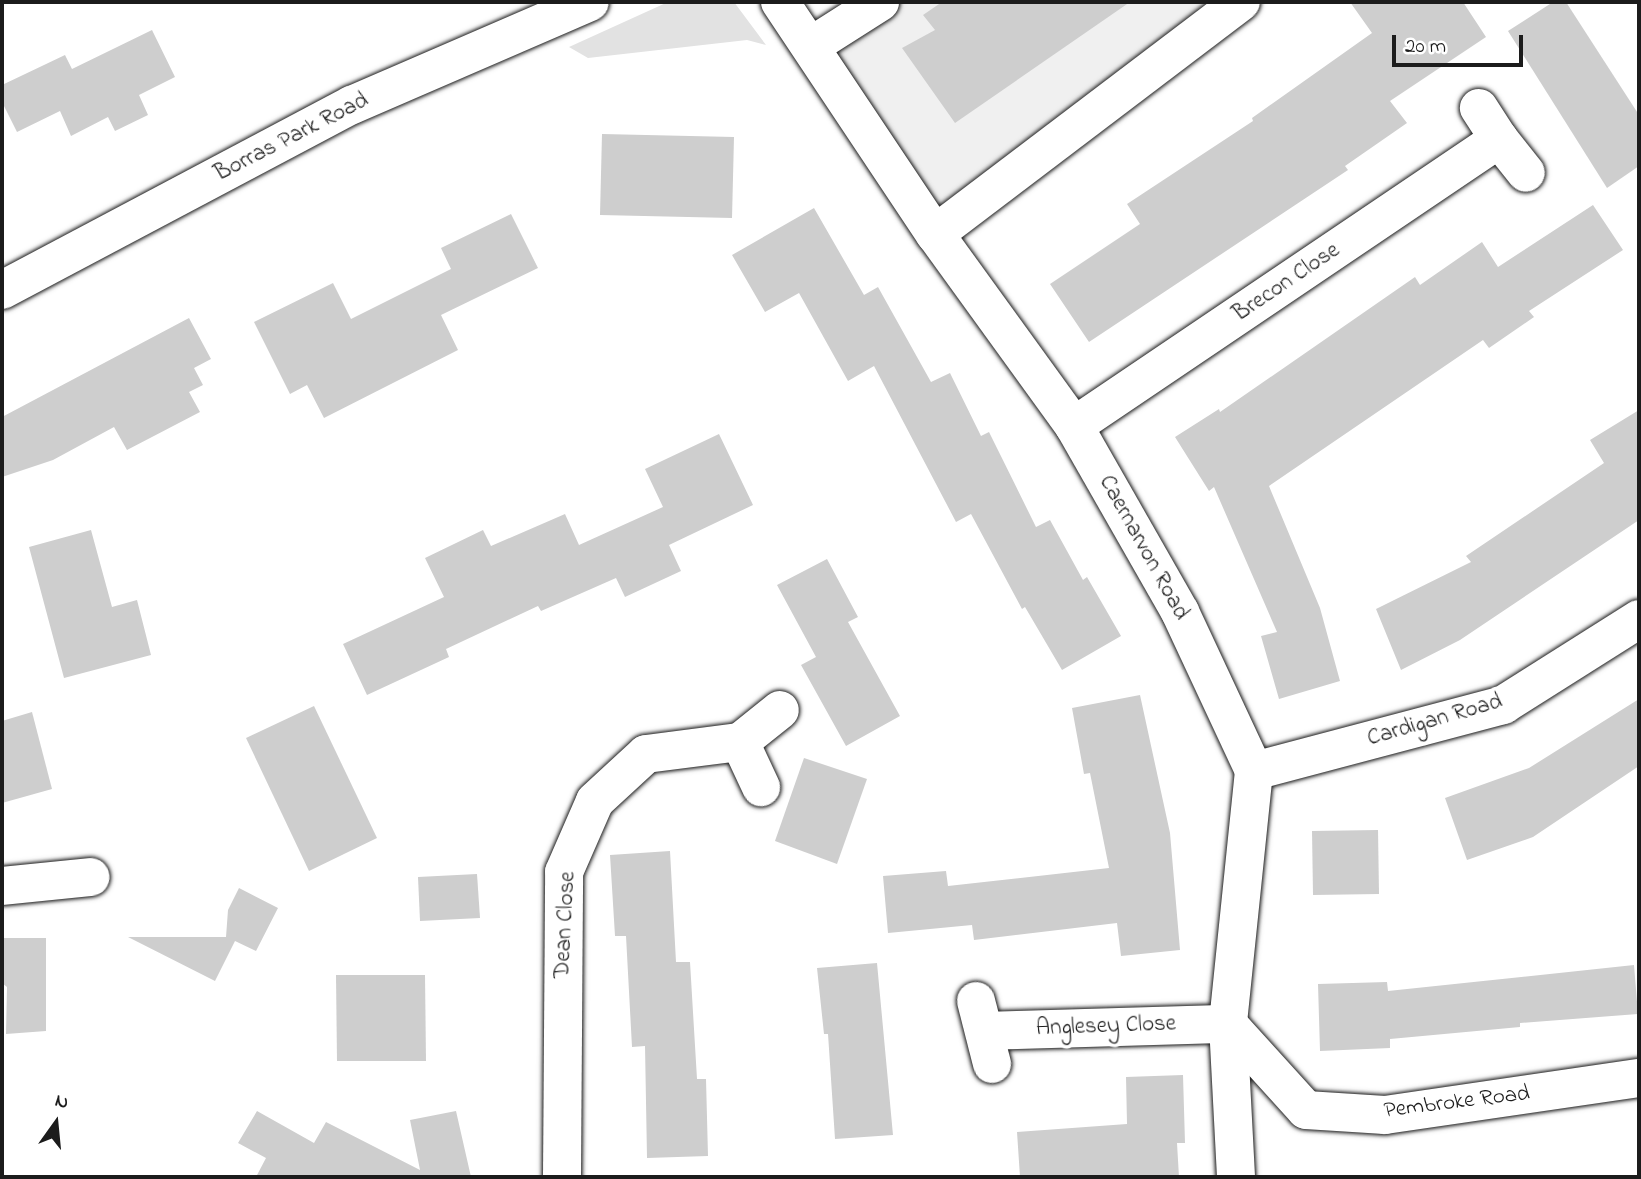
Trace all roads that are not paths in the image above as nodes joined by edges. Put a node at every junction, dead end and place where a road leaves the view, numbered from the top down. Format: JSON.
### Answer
{"nodes":[{"id":1,"x":590,"y":2,"type":"edge"},
{"id":2,"x":780,"y":2,"type":"edge"},
{"id":3,"x":880,"y":2,"type":"edge"},
{"id":4,"x":1241,"y":2,"type":"edge"},
{"id":5,"x":811,"y":46,"type":"junction"},
{"id":6,"x":1526,"y":173,"type":"dead end"},
{"id":7,"x":935,"y":234,"type":"junction"},
{"id":8,"x":2,"y":290,"type":"edge"},
{"id":9,"x":1074,"y":426,"type":"junction"},
{"id":10,"x":1639,"y":619,"type":"edge"},
{"id":11,"x":780,"y":710,"type":"dead end"},
{"id":12,"x":740,"y":741,"type":"junction"},
{"id":13,"x":1254,"y":771,"type":"junction"},
{"id":14,"x":761,"y":787,"type":"dead end"},
{"id":15,"x":91,"y":877,"type":"dead end"},
{"id":16,"x":2,"y":886,"type":"edge"},
{"id":17,"x":1228,"y":1024,"type":"junction"},
{"id":18,"x":984,"y":1032,"type":"dead end"},
{"id":19,"x":1639,"y":1078,"type":"edge"},
{"id":20,"x":562,"y":1177,"type":"edge"},
{"id":21,"x":1236,"y":1177,"type":"edge"}],
"edges":[{"from":1,"to":8,"type":"street","name":"Borras Park Road"},
{"from":2,"to":5,"type":"street","name":"Caernarvon Road"},
{"from":3,"to":5,"type":"street"},
{"from":4,"to":7,"type":"street"},
{"from":5,"to":7,"type":"street","name":"Caernarvon Road"},
{"from":6,"to":9,"type":"street","name":"Brecon Close"},
{"from":7,"to":9,"type":"street","name":"Caernarvon Road"},
{"from":9,"to":13,"type":"street","name":"Caernarvon Road"},
{"from":10,"to":13,"type":"street","name":"Cardigan Road"},
{"from":11,"to":12,"type":"street","name":"Dean Close"},
{"from":12,"to":14,"type":"street"},
{"from":12,"to":20,"type":"street","name":"Dean Close"},
{"from":13,"to":17,"type":"street"},
{"from":15,"to":16,"type":"street"},
{"from":17,"to":18,"type":"street","name":"Anglesey Close"},
{"from":17,"to":19,"type":"street","name":"Pembroke Road"},
{"from":17,"to":21,"type":"street"}]}
